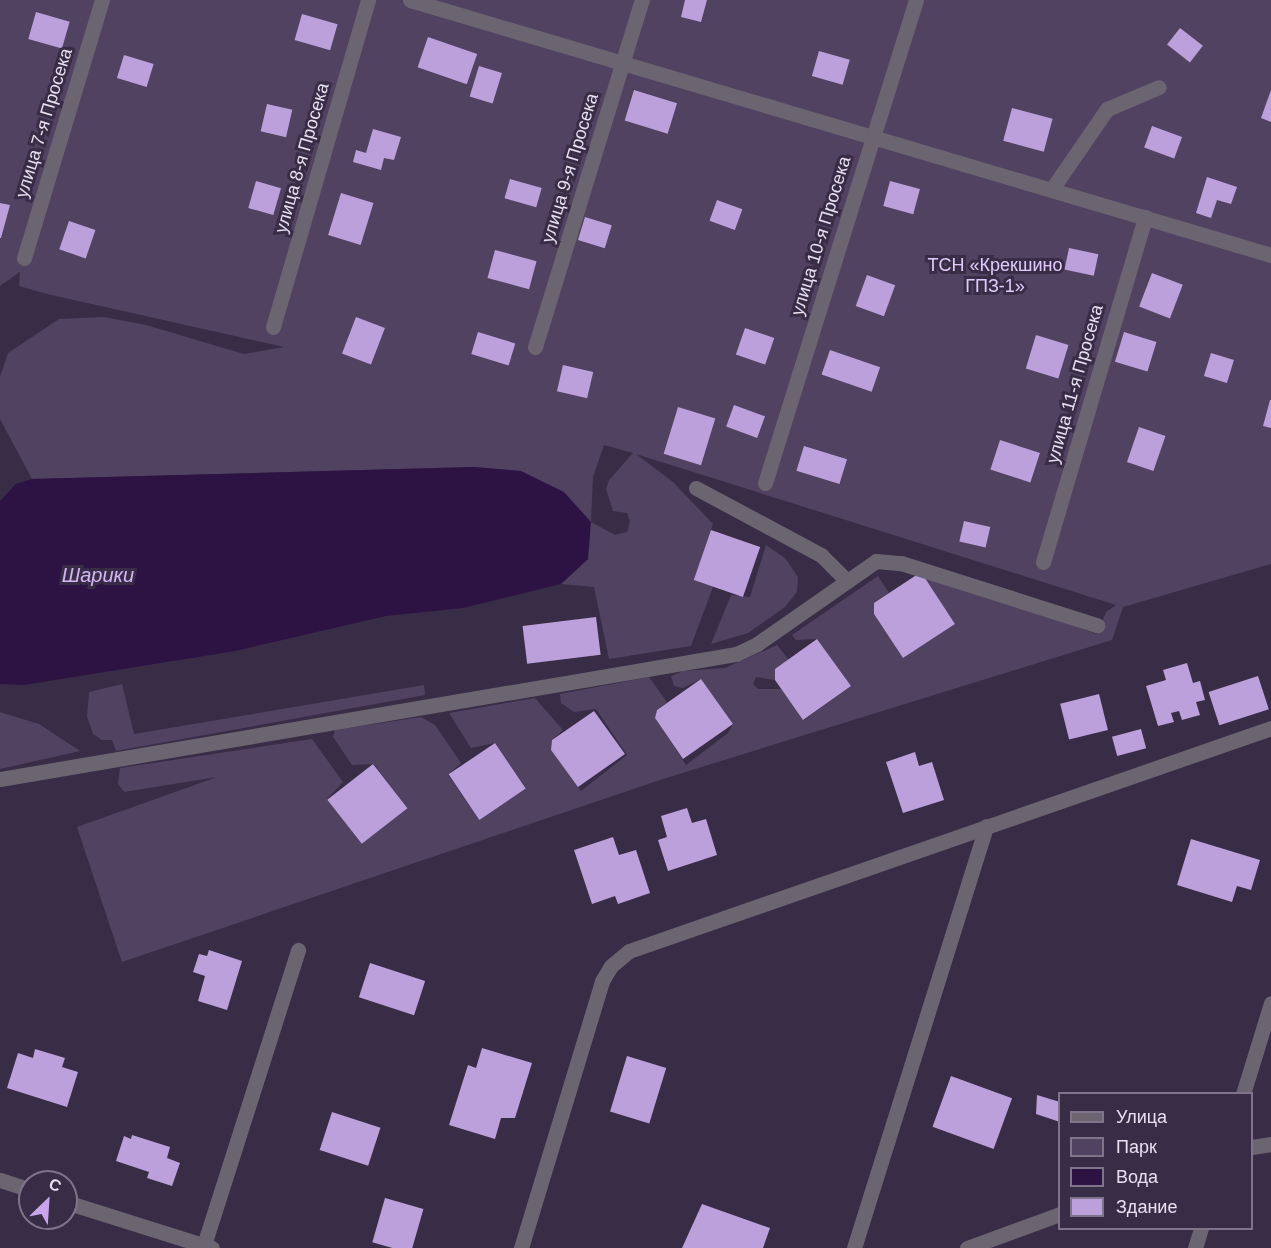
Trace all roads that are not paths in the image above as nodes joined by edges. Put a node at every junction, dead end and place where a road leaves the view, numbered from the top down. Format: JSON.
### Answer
{"nodes":[{"id":1,"x":102,"y":0,"type":"edge"},
{"id":2,"x":368,"y":0,"type":"edge"},
{"id":3,"x":410,"y":0,"type":"edge"},
{"id":4,"x":642,"y":0,"type":"edge"},
{"id":5,"x":915,"y":0,"type":"edge"},
{"id":6,"x":622,"y":62,"type":"junction"},
{"id":7,"x":1158,"y":87,"type":"dead end"},
{"id":8,"x":873,"y":136,"type":"junction"},
{"id":9,"x":1052,"y":189,"type":"junction"},
{"id":10,"x":1145,"y":217,"type":"junction"},
{"id":11,"x":1271,"y":255,"type":"edge"},
{"id":12,"x":24,"y":258,"type":"dead end"},
{"id":13,"x":273,"y":327,"type":"dead end"},
{"id":14,"x":536,"y":346,"type":"dead end"},
{"id":15,"x":765,"y":483,"type":"dead end"},
{"id":16,"x":696,"y":488,"type":"dead end"},
{"id":17,"x":1043,"y":562,"type":"dead end"},
{"id":18,"x":847,"y":581,"type":"junction"},
{"id":19,"x":1097,"y":625,"type":"dead end"},
{"id":20,"x":1271,"y":728,"type":"edge"},
{"id":21,"x":0,"y":779,"type":"edge"},
{"id":22,"x":986,"y":826,"type":"junction"},
{"id":23,"x":298,"y":950,"type":"dead end"},
{"id":24,"x":1271,"y":1003,"type":"edge"},
{"id":25,"x":1245,"y":1092,"type":"edge"},
{"id":26,"x":1271,"y":1144,"type":"edge"},
{"id":27,"x":1253,"y":1147,"type":"edge"},
{"id":28,"x":0,"y":1180,"type":"edge"},
{"id":29,"x":18,"y":1186,"type":"edge"},
{"id":30,"x":78,"y":1206,"type":"edge"},
{"id":31,"x":1058,"y":1214,"type":"edge"},
{"id":32,"x":1200,"y":1230,"type":"edge"},
{"id":33,"x":206,"y":1247,"type":"edge"},
{"id":34,"x":521,"y":1248,"type":"edge"},
{"id":35,"x":854,"y":1248,"type":"edge"},
{"id":36,"x":967,"y":1248,"type":"edge"},
{"id":37,"x":1195,"y":1248,"type":"edge"}],
"edges":[{"from":1,"to":12,"type":"street","name":"улица 7-я Просека"},
{"from":2,"to":13,"type":"street","name":"улица 8-я Просека"},
{"from":3,"to":6,"type":"street"},
{"from":4,"to":6,"type":"street","name":"улица 9-я Просека"},
{"from":5,"to":8,"type":"street","name":"улица 10-я Просека"},
{"from":6,"to":8,"type":"street"},
{"from":6,"to":14,"type":"street","name":"улица 9-я Просека"},
{"from":7,"to":9,"type":"street"},
{"from":8,"to":9,"type":"street"},
{"from":8,"to":15,"type":"street","name":"улица 10-я Просека"},
{"from":9,"to":10,"type":"street"},
{"from":10,"to":11,"type":"street"},
{"from":10,"to":17,"type":"street","name":"улица 11-я Просека"},
{"from":16,"to":18,"type":"street"},
{"from":18,"to":19,"type":"street"},
{"from":18,"to":21,"type":"street"},
{"from":20,"to":22,"type":"street"},
{"from":22,"to":34,"type":"street"},
{"from":22,"to":35,"type":"street"},
{"from":23,"to":33,"type":"street"},
{"from":24,"to":25,"type":"street"},
{"from":26,"to":27,"type":"street"},
{"from":28,"to":29,"type":"street"},
{"from":30,"to":33,"type":"street"},
{"from":31,"to":36,"type":"street"},
{"from":32,"to":37,"type":"street"}]}
